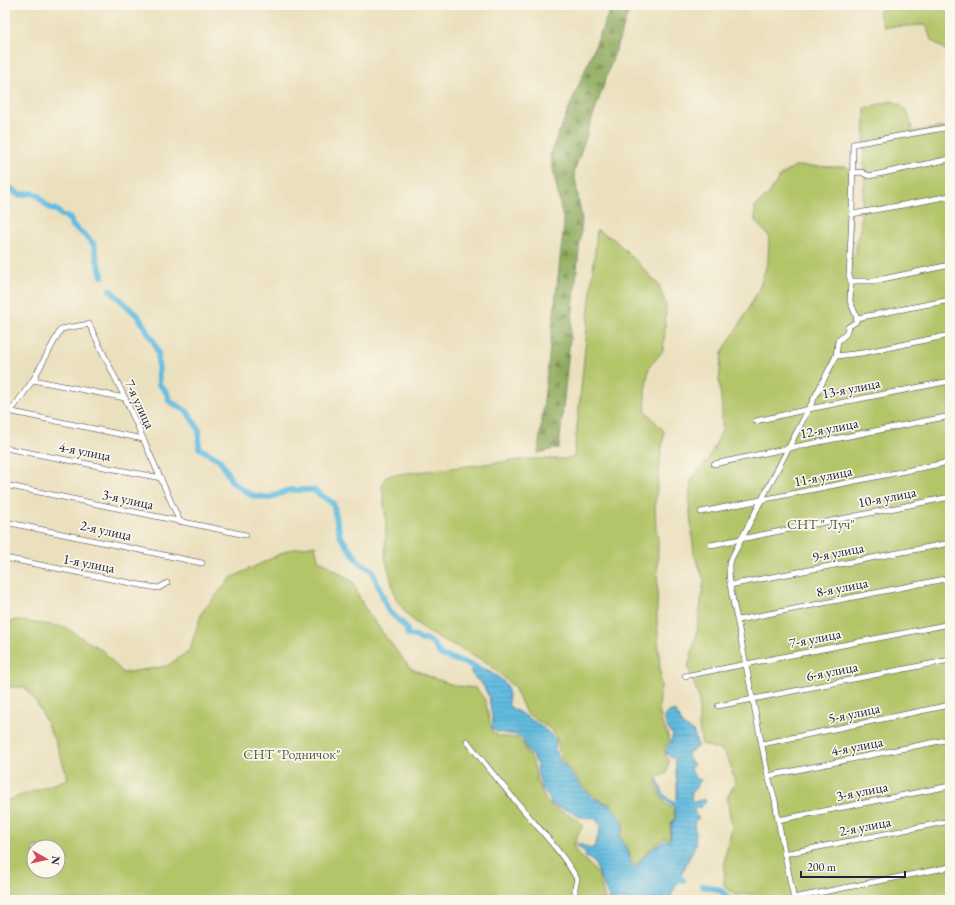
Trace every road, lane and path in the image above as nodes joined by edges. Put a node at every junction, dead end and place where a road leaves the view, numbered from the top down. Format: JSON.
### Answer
{"nodes":[{"id":1,"x":950,"y":127,"type":"edge"},
{"id":2,"x":950,"y":159,"type":"edge"},
{"id":3,"x":852,"y":173,"type":"junction"},
{"id":4,"x":950,"y":196,"type":"edge"},
{"id":5,"x":852,"y":214,"type":"junction"},
{"id":6,"x":950,"y":265,"type":"edge"},
{"id":7,"x":851,"y":281,"type":"junction"},
{"id":8,"x":950,"y":300,"type":"edge"},
{"id":9,"x":857,"y":318,"type":"junction"},
{"id":10,"x":950,"y":335,"type":"edge"},
{"id":11,"x":836,"y":356,"type":"junction"},
{"id":12,"x":33,"y":380,"type":"junction"},
{"id":13,"x":950,"y":381,"type":"edge"},
{"id":14,"x":125,"y":398,"type":"junction"},
{"id":15,"x":809,"y":409,"type":"junction"},
{"id":16,"x":6,"y":412,"type":"edge"},
{"id":17,"x":950,"y":416,"type":"edge"},
{"id":18,"x":756,"y":422,"type":"dead end"},
{"id":19,"x":143,"y":439,"type":"junction"},
{"id":20,"x":5,"y":448,"type":"edge"},
{"id":21,"x":789,"y":448,"type":"junction"},
{"id":22,"x":950,"y":462,"type":"edge"},
{"id":23,"x":714,"y":464,"type":"dead end"},
{"id":24,"x":161,"y":478,"type":"junction"},
{"id":25,"x":5,"y":485,"type":"edge"},
{"id":26,"x":950,"y":497,"type":"edge"},
{"id":27,"x":763,"y":499,"type":"junction"},
{"id":28,"x":701,"y":512,"type":"dead end"},
{"id":29,"x":5,"y":522,"type":"edge"},
{"id":30,"x":180,"y":522,"type":"junction"},
{"id":31,"x":246,"y":535,"type":"dead end"},
{"id":32,"x":742,"y":538,"type":"junction"},
{"id":33,"x":950,"y":543,"type":"edge"},
{"id":34,"x":711,"y":545,"type":"dead end"},
{"id":35,"x":5,"y":558,"type":"edge"},
{"id":36,"x":202,"y":563,"type":"dead end"},
{"id":37,"x":950,"y":578,"type":"edge"},
{"id":38,"x":167,"y":583,"type":"dead end"},
{"id":39,"x":730,"y":586,"type":"junction"},
{"id":40,"x":738,"y":620,"type":"junction"},
{"id":41,"x":950,"y":624,"type":"edge"},
{"id":42,"x":950,"y":660,"type":"edge"},
{"id":43,"x":746,"y":664,"type":"junction"},
{"id":44,"x":685,"y":676,"type":"dead end"},
{"id":45,"x":753,"y":699,"type":"junction"},
{"id":46,"x":950,"y":705,"type":"edge"},
{"id":47,"x":718,"y":706,"type":"dead end"},
{"id":48,"x":950,"y":739,"type":"edge"},
{"id":49,"x":467,"y":741,"type":"dead end"},
{"id":50,"x":762,"y":744,"type":"junction"},
{"id":51,"x":768,"y":776,"type":"junction"},
{"id":52,"x":950,"y":786,"type":"edge"},
{"id":53,"x":778,"y":820,"type":"junction"},
{"id":54,"x":950,"y":821,"type":"edge"},
{"id":55,"x":784,"y":854,"type":"junction"},
{"id":56,"x":950,"y":867,"type":"edge"},
{"id":57,"x":793,"y":899,"type":"edge"},
{"id":58,"x":578,"y":900,"type":"edge"}],
"edges":[{"from":1,"to":3,"type":"street"},
{"from":2,"to":3,"type":"street"},
{"from":3,"to":5,"type":"street"},
{"from":4,"to":5,"type":"street"},
{"from":5,"to":7,"type":"street"},
{"from":6,"to":7,"type":"street"},
{"from":7,"to":9,"type":"street"},
{"from":8,"to":9,"type":"street"},
{"from":9,"to":11,"type":"street"},
{"from":10,"to":11,"type":"street"},
{"from":11,"to":15,"type":"street"},
{"from":12,"to":14,"type":"street"},
{"from":12,"to":14,"type":"street","name":"7-я улица"},
{"from":12,"to":16,"type":"street"},
{"from":13,"to":15,"type":"street","name":"13-я улица"},
{"from":14,"to":19,"type":"street","name":"7-я улица"},
{"from":15,"to":18,"type":"street","name":"13-я улица"},
{"from":15,"to":21,"type":"street"},
{"from":16,"to":19,"type":"street"},
{"from":17,"to":21,"type":"street","name":"12-я улица"},
{"from":19,"to":24,"type":"street","name":"7-я улица"},
{"from":20,"to":24,"type":"street","name":"4-я улица"},
{"from":21,"to":23,"type":"street","name":"12-я улица"},
{"from":21,"to":27,"type":"street"},
{"from":22,"to":27,"type":"street","name":"11-я улица"},
{"from":24,"to":30,"type":"street","name":"7-я улица"},
{"from":25,"to":30,"type":"street","name":"3-я улица"},
{"from":26,"to":32,"type":"street","name":"10-я улица"},
{"from":27,"to":28,"type":"street","name":"11-я улица"},
{"from":27,"to":32,"type":"street"},
{"from":29,"to":36,"type":"street","name":"2-я улица"},
{"from":30,"to":31,"type":"street","name":"3-я улица"},
{"from":32,"to":34,"type":"street","name":"10-я улица"},
{"from":32,"to":39,"type":"street"},
{"from":33,"to":39,"type":"street","name":"9-я улица"},
{"from":35,"to":38,"type":"street","name":"1-я улица"},
{"from":37,"to":40,"type":"street","name":"8-я улица"},
{"from":39,"to":40,"type":"street"},
{"from":40,"to":43,"type":"street"},
{"from":41,"to":43,"type":"street","name":"7-я улица"},
{"from":42,"to":45,"type":"street","name":"6-я улица"},
{"from":43,"to":44,"type":"street","name":"7-я улица"},
{"from":43,"to":45,"type":"street"},
{"from":45,"to":47,"type":"street","name":"6-я улица"},
{"from":45,"to":50,"type":"street"},
{"from":46,"to":50,"type":"street","name":"5-я улица"},
{"from":48,"to":51,"type":"street","name":"4-я улица"},
{"from":49,"to":58,"type":"street"},
{"from":50,"to":51,"type":"street"},
{"from":51,"to":53,"type":"street"},
{"from":52,"to":53,"type":"street","name":"3-я улица"},
{"from":53,"to":55,"type":"street"},
{"from":54,"to":55,"type":"street","name":"2-я улица"},
{"from":55,"to":57,"type":"street"},
{"from":56,"to":57,"type":"street"}]}
